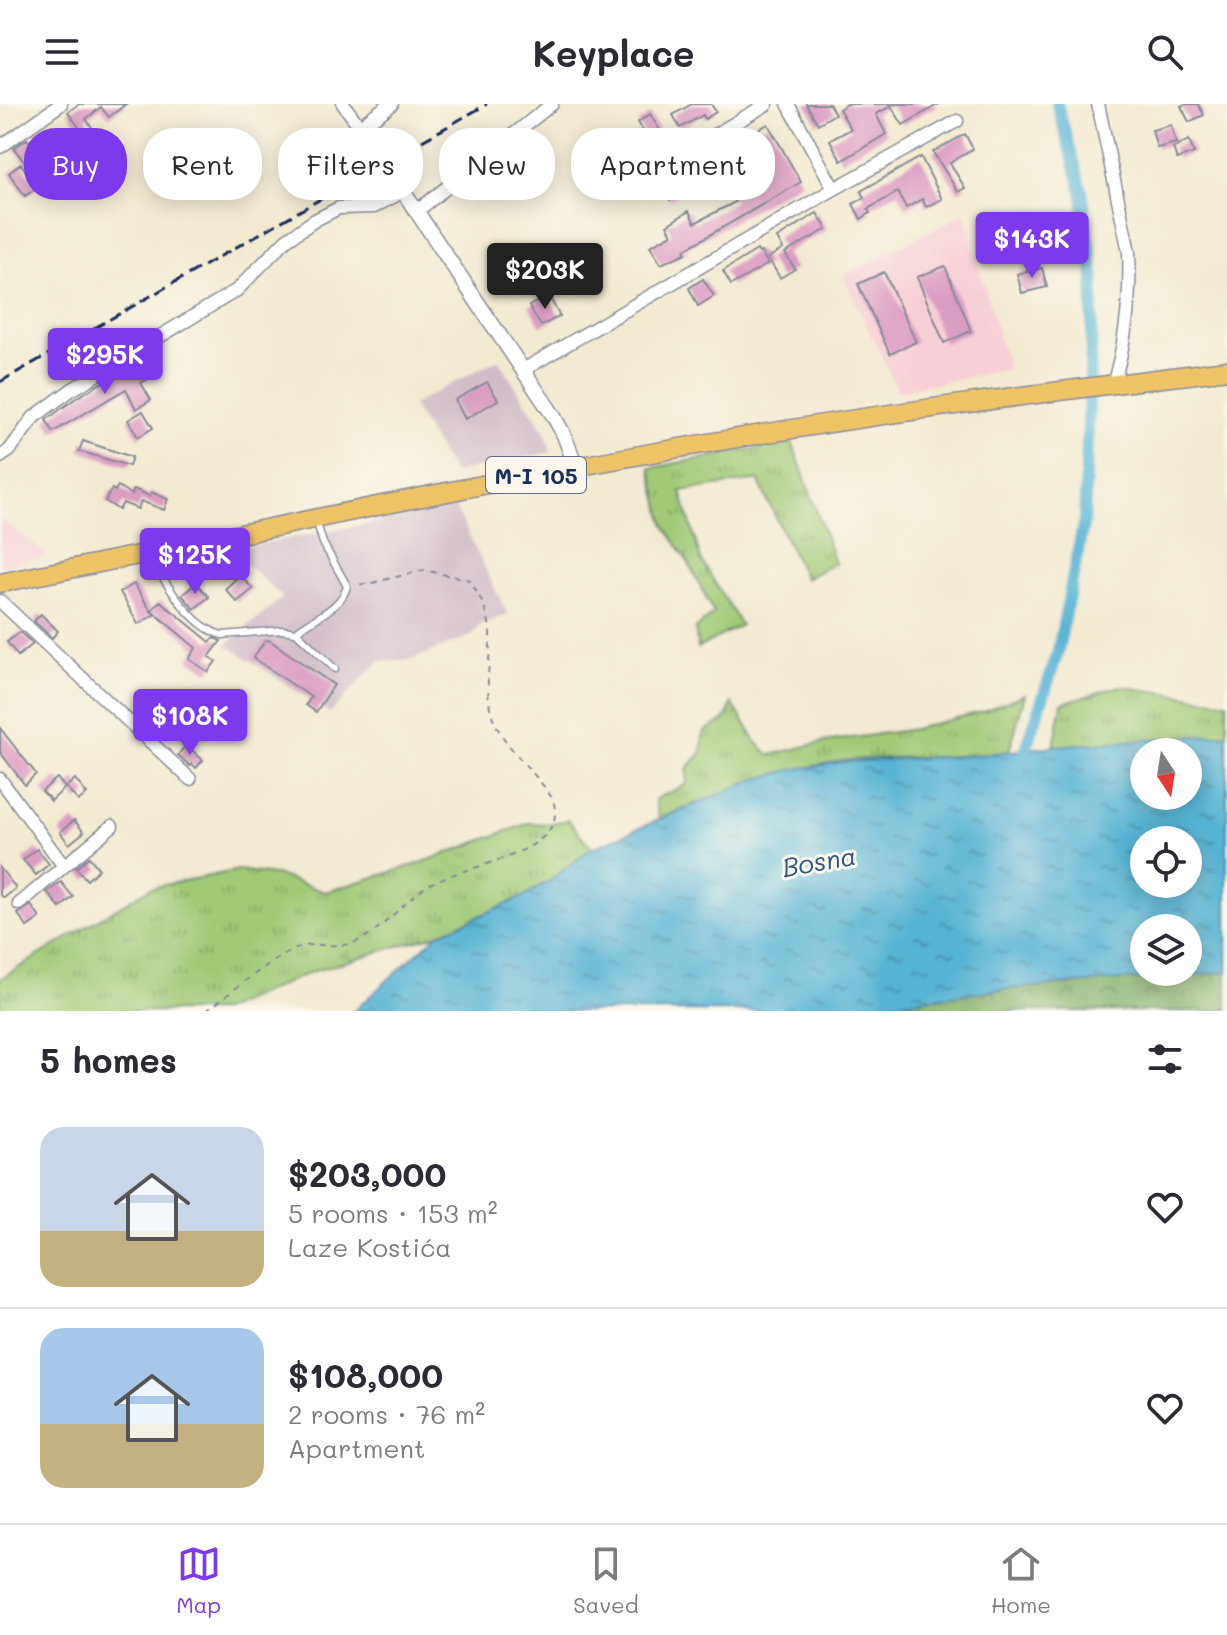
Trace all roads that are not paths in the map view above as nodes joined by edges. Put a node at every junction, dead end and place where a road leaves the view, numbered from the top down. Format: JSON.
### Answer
{"nodes":[{"id":1,"x":61,"y":104,"type":"edge"},
{"id":2,"x":343,"y":104,"type":"edge"},
{"id":3,"x":391,"y":104,"type":"edge"},
{"id":4,"x":552,"y":104,"type":"edge"},
{"id":5,"x":767,"y":104,"type":"edge"},
{"id":6,"x":788,"y":104,"type":"edge"},
{"id":7,"x":1098,"y":104,"type":"edge"},
{"id":8,"x":957,"y":121,"type":"dead end"},
{"id":9,"x":360,"y":127,"type":"joint"},
{"id":10,"x":727,"y":128,"type":"edge"},
{"id":11,"x":0,"y":147,"type":"edge"},
{"id":12,"x":834,"y":189,"type":"junction"},
{"id":13,"x":387,"y":200,"type":"edge"},
{"id":14,"x":410,"y":200,"type":"edge"},
{"id":15,"x":417,"y":211,"type":"junction"},
{"id":16,"x":523,"y":370,"type":"junction"},
{"id":17,"x":1227,"y":370,"type":"edge"},
{"id":18,"x":1108,"y":384,"type":"junction"},
{"id":19,"x":0,"y":457,"type":"edge"},
{"id":20,"x":576,"y":467,"type":"junction"},
{"id":21,"x":316,"y":520,"type":"junction"},
{"id":22,"x":148,"y":554,"type":"junction"},
{"id":23,"x":0,"y":583,"type":"edge"},
{"id":24,"x":0,"y":601,"type":"edge"},
{"id":25,"x":296,"y":632,"type":"junction"},
{"id":26,"x":335,"y":669,"type":"dead end"},
{"id":27,"x":0,"y":779,"type":"edge"},
{"id":28,"x":190,"y":779,"type":"dead end"},
{"id":29,"x":112,"y":826,"type":"dead end"},
{"id":30,"x":63,"y":865,"type":"junction"},
{"id":31,"x":19,"y":904,"type":"dead end"}],
"edges":[{"from":1,"to":11,"type":"street"},
{"from":2,"to":9,"type":"street"},
{"from":3,"to":9,"type":"street"},
{"from":4,"to":15,"type":"street"},
{"from":5,"to":10,"type":"street"},
{"from":6,"to":12,"type":"street"},
{"from":7,"to":18,"type":"street"},
{"from":8,"to":12,"type":"street"},
{"from":12,"to":16,"type":"street"},
{"from":13,"to":19,"type":"street"},
{"from":14,"to":15,"type":"street"},
{"from":15,"to":16,"type":"street"},
{"from":16,"to":20,"type":"street"},
{"from":17,"to":18,"type":"main road","number":"M-I 105"},
{"from":18,"to":20,"type":"main road","number":"M-I 105"},
{"from":20,"to":21,"type":"main road","number":"M-I 105"},
{"from":21,"to":22,"type":"main road","number":"M-I 105"},
{"from":21,"to":25,"type":"lane"},
{"from":22,"to":23,"type":"main road","number":"M-I 105"},
{"from":22,"to":25,"type":"lane"},
{"from":24,"to":28,"type":"street"},
{"from":25,"to":26,"type":"lane"},
{"from":27,"to":30,"type":"street"},
{"from":29,"to":30,"type":"street"},
{"from":30,"to":31,"type":"street"}]}
